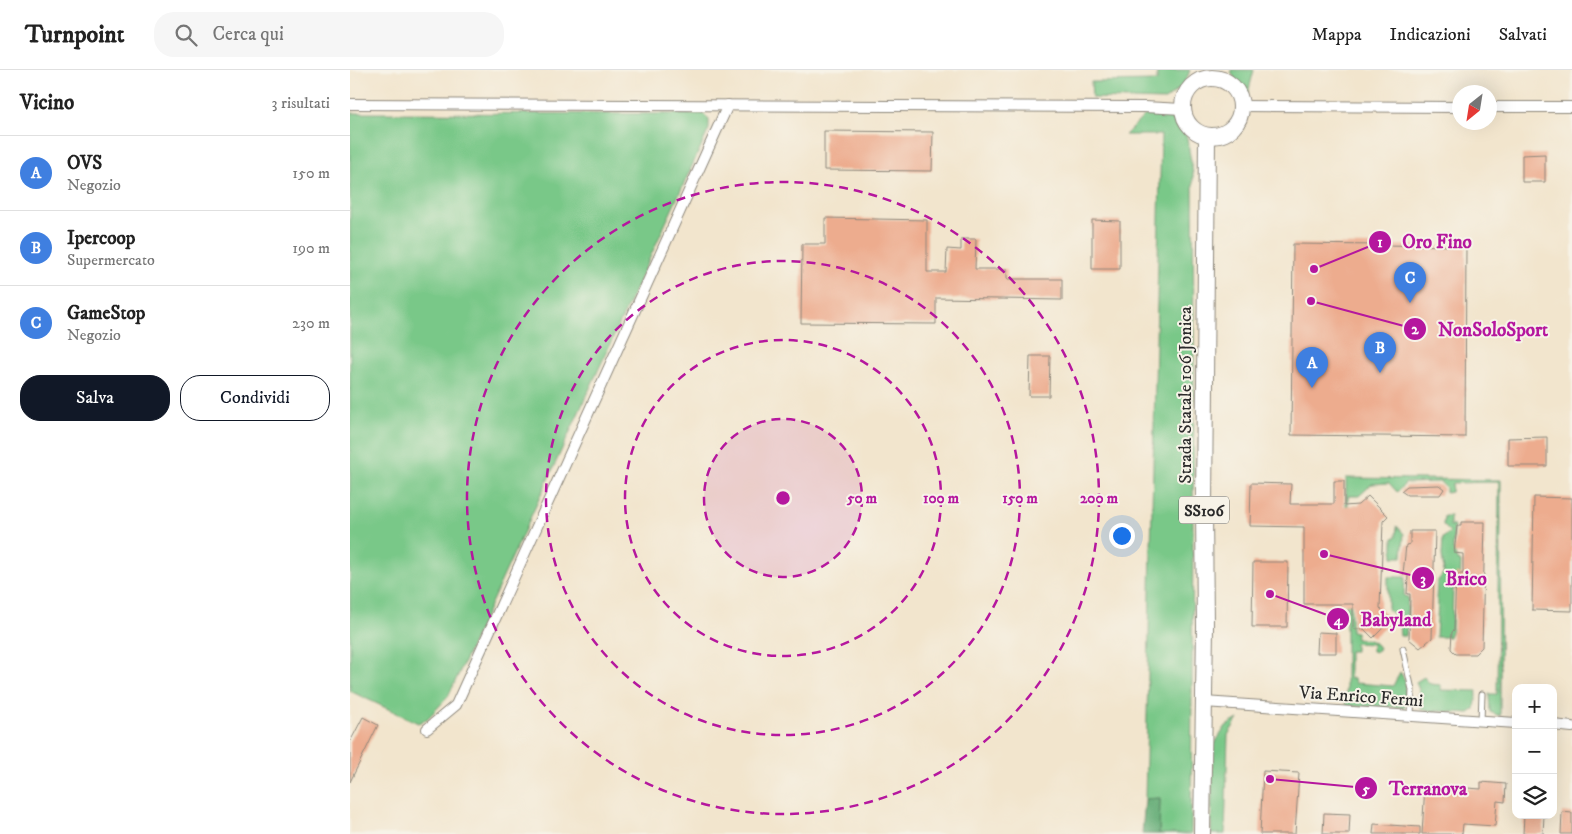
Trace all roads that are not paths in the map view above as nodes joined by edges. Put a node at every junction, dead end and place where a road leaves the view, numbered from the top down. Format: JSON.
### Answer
{"nodes":[{"id":1,"x":1209,"y":74,"type":"edge"},
{"id":2,"x":350,"y":104,"type":"edge"},
{"id":3,"x":728,"y":106,"type":"junction"},
{"id":4,"x":1241,"y":106,"type":"junction"},
{"id":5,"x":1452,"y":107,"type":"edge"},
{"id":6,"x":1497,"y":107,"type":"edge"},
{"id":7,"x":1572,"y":107,"type":"edge"},
{"id":8,"x":1183,"y":109,"type":"junction"},
{"id":9,"x":1207,"y":136,"type":"junction"},
{"id":10,"x":1403,"y":649,"type":"dead end"},
{"id":11,"x":1482,"y":694,"type":"dead end"},
{"id":12,"x":1204,"y":702,"type":"junction"},
{"id":13,"x":1410,"y":716,"type":"junction"},
{"id":14,"x":1481,"y":720,"type":"junction"},
{"id":15,"x":1512,"y":723,"type":"edge"},
{"id":16,"x":1557,"y":725,"type":"edge"},
{"id":17,"x":1572,"y":726,"type":"edge"},
{"id":18,"x":427,"y":729,"type":"dead end"},
{"id":19,"x":1202,"y":834,"type":"edge"}],
"edges":[{"from":1,"to":4,"type":"main road"},
{"from":1,"to":8,"type":"main road"},
{"from":2,"to":3,"type":"street"},
{"from":3,"to":8,"type":"street"},
{"from":3,"to":18,"type":"street"},
{"from":4,"to":5,"type":"street"},
{"from":4,"to":9,"type":"main road"},
{"from":6,"to":7,"type":"street"},
{"from":8,"to":9,"type":"main road"},
{"from":9,"to":12,"type":"main road","name":"Strada Statale 106 Jonica","number":"SS106"},
{"from":10,"to":13,"type":"lane"},
{"from":11,"to":14,"type":"lane"},
{"from":12,"to":13,"type":"street","name":"Via Enrico Fermi"},
{"from":12,"to":19,"type":"main road","name":"Strada Statale 106 Jonica","number":"SS106"},
{"from":13,"to":14,"type":"street","name":"Via Enrico Fermi"},
{"from":14,"to":15,"type":"street","name":"Via Enrico Fermi"},
{"from":16,"to":17,"type":"street"}]}
